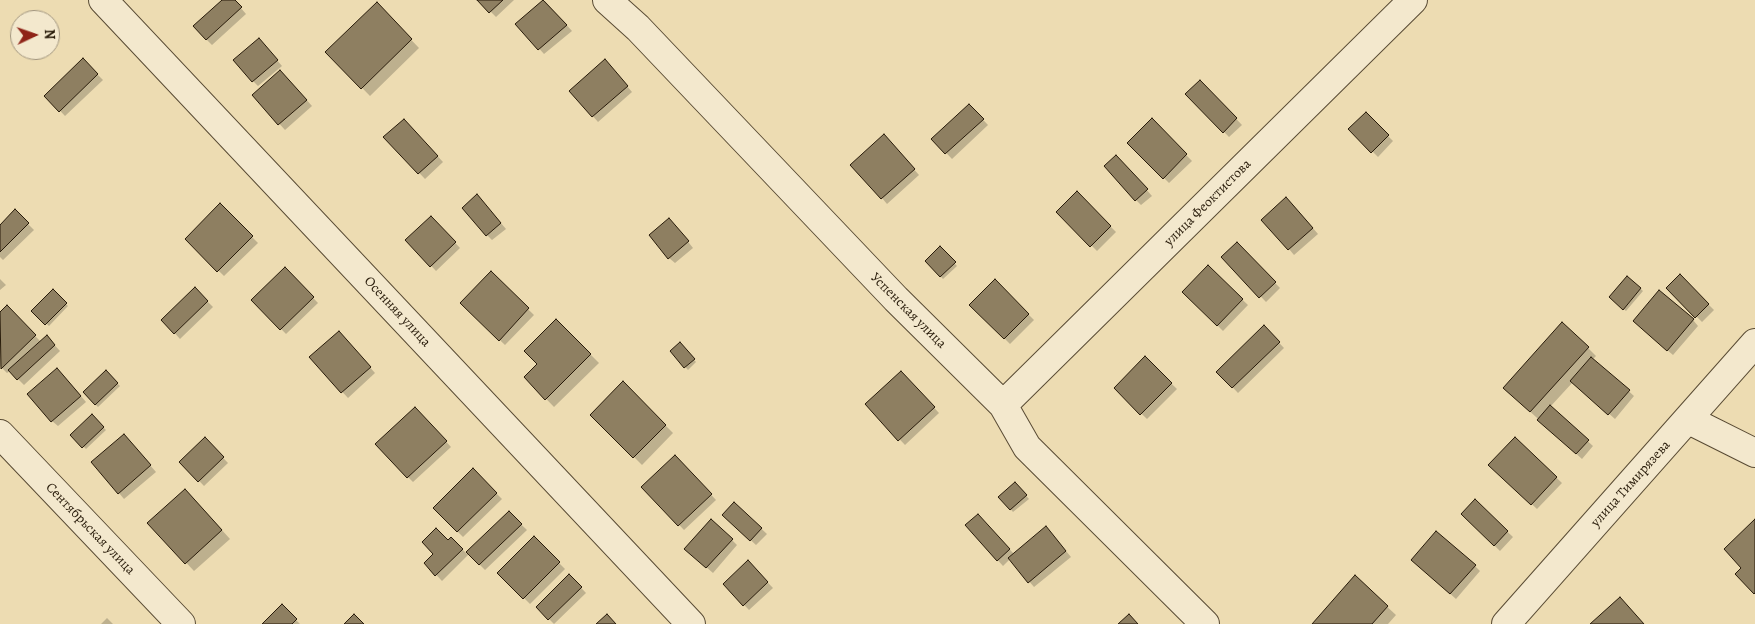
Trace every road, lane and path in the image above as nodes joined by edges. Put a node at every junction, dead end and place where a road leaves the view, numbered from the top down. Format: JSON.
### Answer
{"nodes":[{"id":1,"x":103,"y":0,"type":"edge"},
{"id":2,"x":607,"y":0,"type":"edge"},
{"id":3,"x":1412,"y":0,"type":"edge"},
{"id":4,"x":1755,"y":343,"type":"edge"},
{"id":5,"x":1003,"y":405,"type":"junction"},
{"id":6,"x":1689,"y":420,"type":"junction"},
{"id":7,"x":0,"y":434,"type":"edge"},
{"id":8,"x":1755,"y":453,"type":"edge"},
{"id":9,"x":181,"y":624,"type":"edge"},
{"id":10,"x":691,"y":624,"type":"edge"},
{"id":11,"x":1204,"y":624,"type":"edge"},
{"id":12,"x":1506,"y":624,"type":"edge"}],
"edges":[{"from":1,"to":10,"type":"street","name":"Осенняя улица"},
{"from":2,"to":5,"type":"street","name":"Успенская улица"},
{"from":3,"to":5,"type":"street","name":"улица Феоктистова"},
{"from":4,"to":6,"type":"street","name":"улица Тимирязева"},
{"from":5,"to":11,"type":"street","name":"Успенская улица"},
{"from":6,"to":8,"type":"street"},
{"from":6,"to":12,"type":"street","name":"улица Тимирязева"},
{"from":7,"to":9,"type":"street","name":"Сентябрьская улица"}]}
